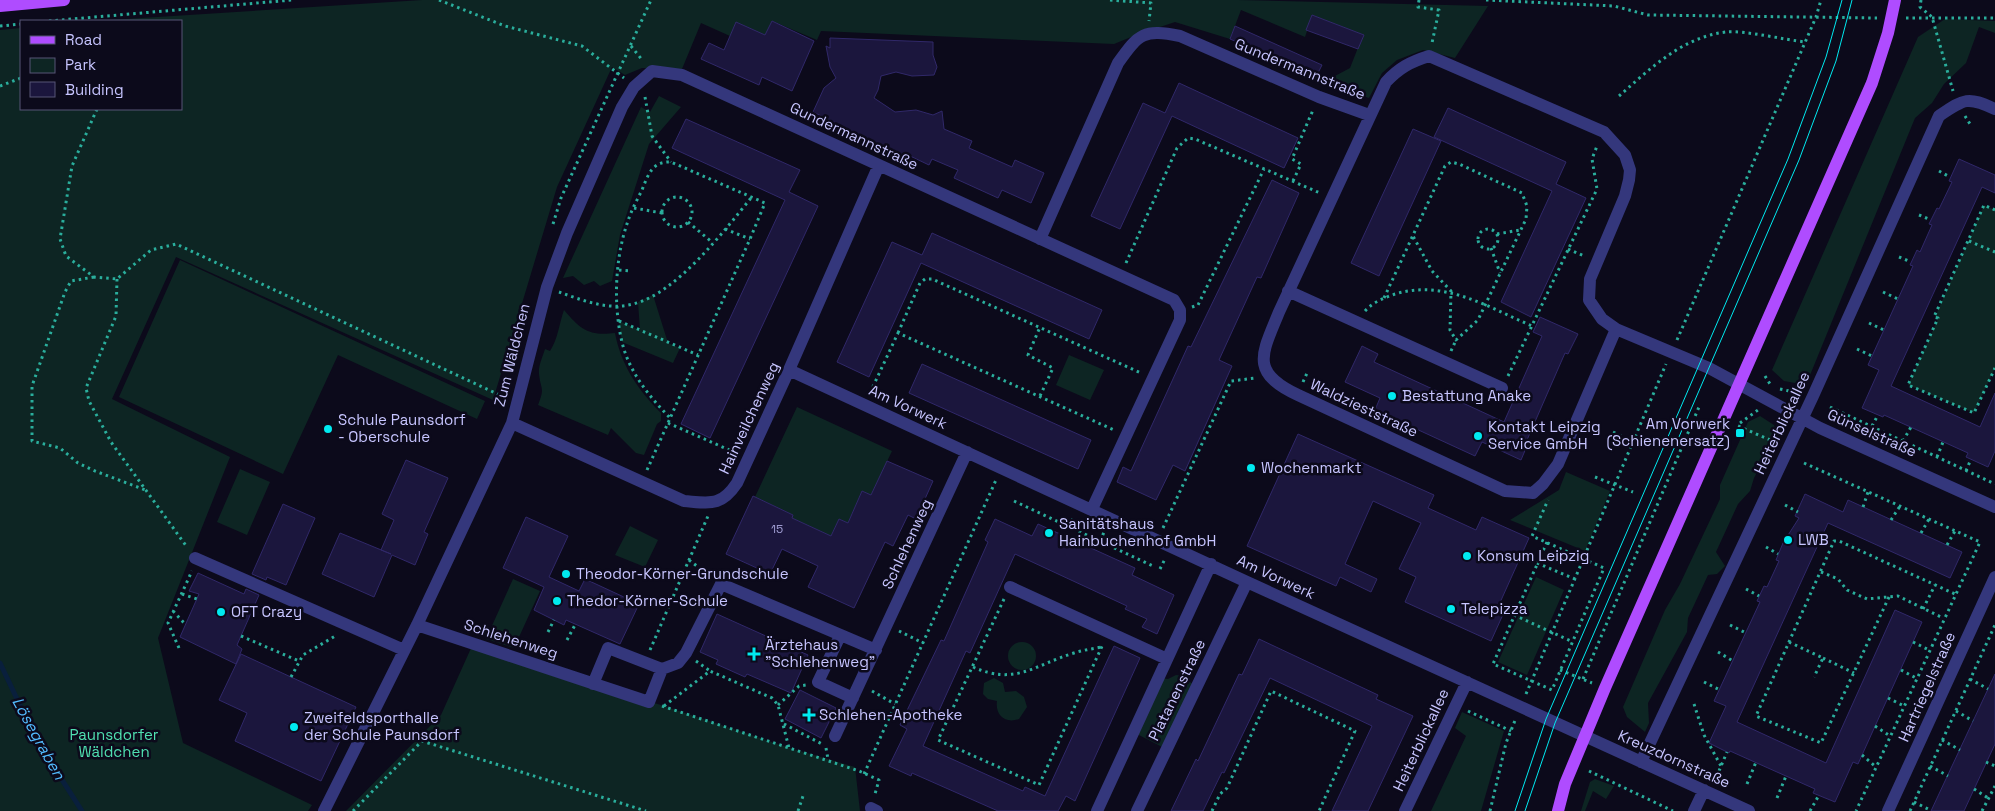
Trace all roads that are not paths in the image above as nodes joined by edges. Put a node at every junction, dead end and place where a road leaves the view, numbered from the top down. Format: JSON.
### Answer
{"nodes":[{"id":1,"x":64,"y":0,"type":"edge"},
{"id":2,"x":1895,"y":0,"type":"edge"},
{"id":3,"x":0,"y":6,"type":"edge"},
{"id":4,"x":652,"y":71,"type":"joint"},
{"id":5,"x":1995,"y":109,"type":"edge"},
{"id":6,"x":1369,"y":115,"type":"junction"},
{"id":7,"x":879,"y":165,"type":"junction"},
{"id":8,"x":1040,"y":239,"type":"junction"},
{"id":9,"x":1288,"y":291,"type":"junction"},
{"id":10,"x":1616,"y":328,"type":"junction"},
{"id":11,"x":789,"y":370,"type":"junction"},
{"id":12,"x":1738,"y":383,"type":"junction"},
{"id":13,"x":1502,"y":388,"type":"road end"},
{"id":14,"x":1802,"y":419,"type":"junction"},
{"id":15,"x":512,"y":423,"type":"junction"},
{"id":16,"x":967,"y":452,"type":"junction"},
{"id":17,"x":1995,"y":507,"type":"edge"},
{"id":18,"x":1092,"y":510,"type":"junction"},
{"id":19,"x":196,"y":558,"type":"road end"},
{"id":20,"x":1211,"y":564,"type":"junction"},
{"id":21,"x":1995,"y":576,"type":"edge"},
{"id":22,"x":1247,"y":582,"type":"junction"},
{"id":23,"x":1010,"y":587,"type":"road end"},
{"id":24,"x":417,"y":625,"type":"junction"},
{"id":25,"x":840,"y":636,"type":"junction"},
{"id":26,"x":404,"y":650,"type":"junction"},
{"id":27,"x":876,"y":650,"type":"junction"},
{"id":28,"x":1167,"y":659,"type":"junction"},
{"id":29,"x":662,"y":669,"type":"junction"},
{"id":30,"x":1467,"y":682,"type":"junction"},
{"id":31,"x":594,"y":684,"type":"junction"},
{"id":32,"x":853,"y":698,"type":"junction"},
{"id":33,"x":835,"y":736,"type":"dead end"},
{"id":34,"x":1585,"y":737,"type":"junction"},
{"id":35,"x":1641,"y":762,"type":"junction"},
{"id":36,"x":1704,"y":790,"type":"junction"},
{"id":37,"x":324,"y":811,"type":"edge"},
{"id":38,"x":1097,"y":811,"type":"edge"},
{"id":39,"x":1137,"y":811,"type":"edge"},
{"id":40,"x":1406,"y":811,"type":"edge"},
{"id":41,"x":1558,"y":811,"type":"edge"},
{"id":42,"x":1694,"y":811,"type":"edge"},
{"id":43,"x":1750,"y":811,"type":"edge"},
{"id":44,"x":1888,"y":811,"type":"edge"}],
"edges":[{"from":1,"to":3,"type":"main road"},
{"from":2,"to":12,"type":"main road"},
{"from":4,"to":7,"type":"street","name":"Gundermannstraße"},
{"from":4,"to":15,"type":"street","name":"Zum Wäldchen"},
{"from":5,"to":14,"type":"street","name":"Heiterblickallee"},
{"from":6,"to":8,"type":"street","name":"Gundermannstraße"},
{"from":6,"to":9,"type":"street"},
{"from":6,"to":10,"type":"street","name":"Gundermannstraße"},
{"from":7,"to":8,"type":"street","name":"Gundermannstraße"},
{"from":7,"to":11,"type":"street","name":"Hainveilchenweg"},
{"from":8,"to":18,"type":"street","name":"Gundermannstraße"},
{"from":9,"to":10,"type":"street","name":"Waldzieststraße"},
{"from":9,"to":13,"type":"street"},
{"from":10,"to":12,"type":"street"},
{"from":11,"to":15,"type":"street","name":"Hainveilchenweg"},
{"from":11,"to":16,"type":"street","name":"Am Vorwerk"},
{"from":12,"to":14,"type":"street","name":"Günselstraße"},
{"from":12,"to":34,"type":"main road"},
{"from":14,"to":17,"type":"street","name":"Günselstraße"},
{"from":14,"to":35,"type":"street","name":"Heiterblickallee"},
{"from":15,"to":24,"type":"street","name":"Zum Wäldchen"},
{"from":16,"to":18,"type":"street","name":"Am Vorwerk"},
{"from":16,"to":27,"type":"street","name":"Schlehenweg"},
{"from":18,"to":20,"type":"street","name":"Am Vorwerk"},
{"from":19,"to":26,"type":"street"},
{"from":20,"to":22,"type":"street","name":"Am Vorwerk"},
{"from":20,"to":28,"type":"street","name":"Platanenstraße"},
{"from":21,"to":44,"type":"street","name":"Hartriegelstraße"},
{"from":22,"to":30,"type":"street","name":"Am Vorwerk"},
{"from":22,"to":39,"type":"street","name":"Platanenstraße"},
{"from":23,"to":28,"type":"street","name":"Platanenstraße"},
{"from":24,"to":26,"type":"street","name":"Zum Wäldchen"},
{"from":24,"to":31,"type":"street","name":"Schlehenweg"},
{"from":25,"to":27,"type":"street"},
{"from":25,"to":29,"type":"street"},
{"from":25,"to":32,"type":"street"},
{"from":26,"to":37,"type":"street","name":"Zum Wäldchen"},
{"from":27,"to":32,"type":"street","name":"Schlehenweg"},
{"from":28,"to":38,"type":"street","name":"Platanenstraße"},
{"from":29,"to":31,"type":"street","name":"Schlehenweg"},
{"from":29,"to":31,"type":"street"},
{"from":30,"to":34,"type":"street","name":"Am Vorwerk"},
{"from":30,"to":40,"type":"street","name":"Heiterblickallee"},
{"from":32,"to":33,"type":"street","name":"Schlehenweg"},
{"from":34,"to":35,"type":"street","name":"Kreuzdornstraße"},
{"from":34,"to":41,"type":"main road"},
{"from":35,"to":36,"type":"street","name":"Kreuzdornstraße"},
{"from":36,"to":42,"type":"street"},
{"from":36,"to":43,"type":"street","name":"Kreuzdornstraße"}]}
